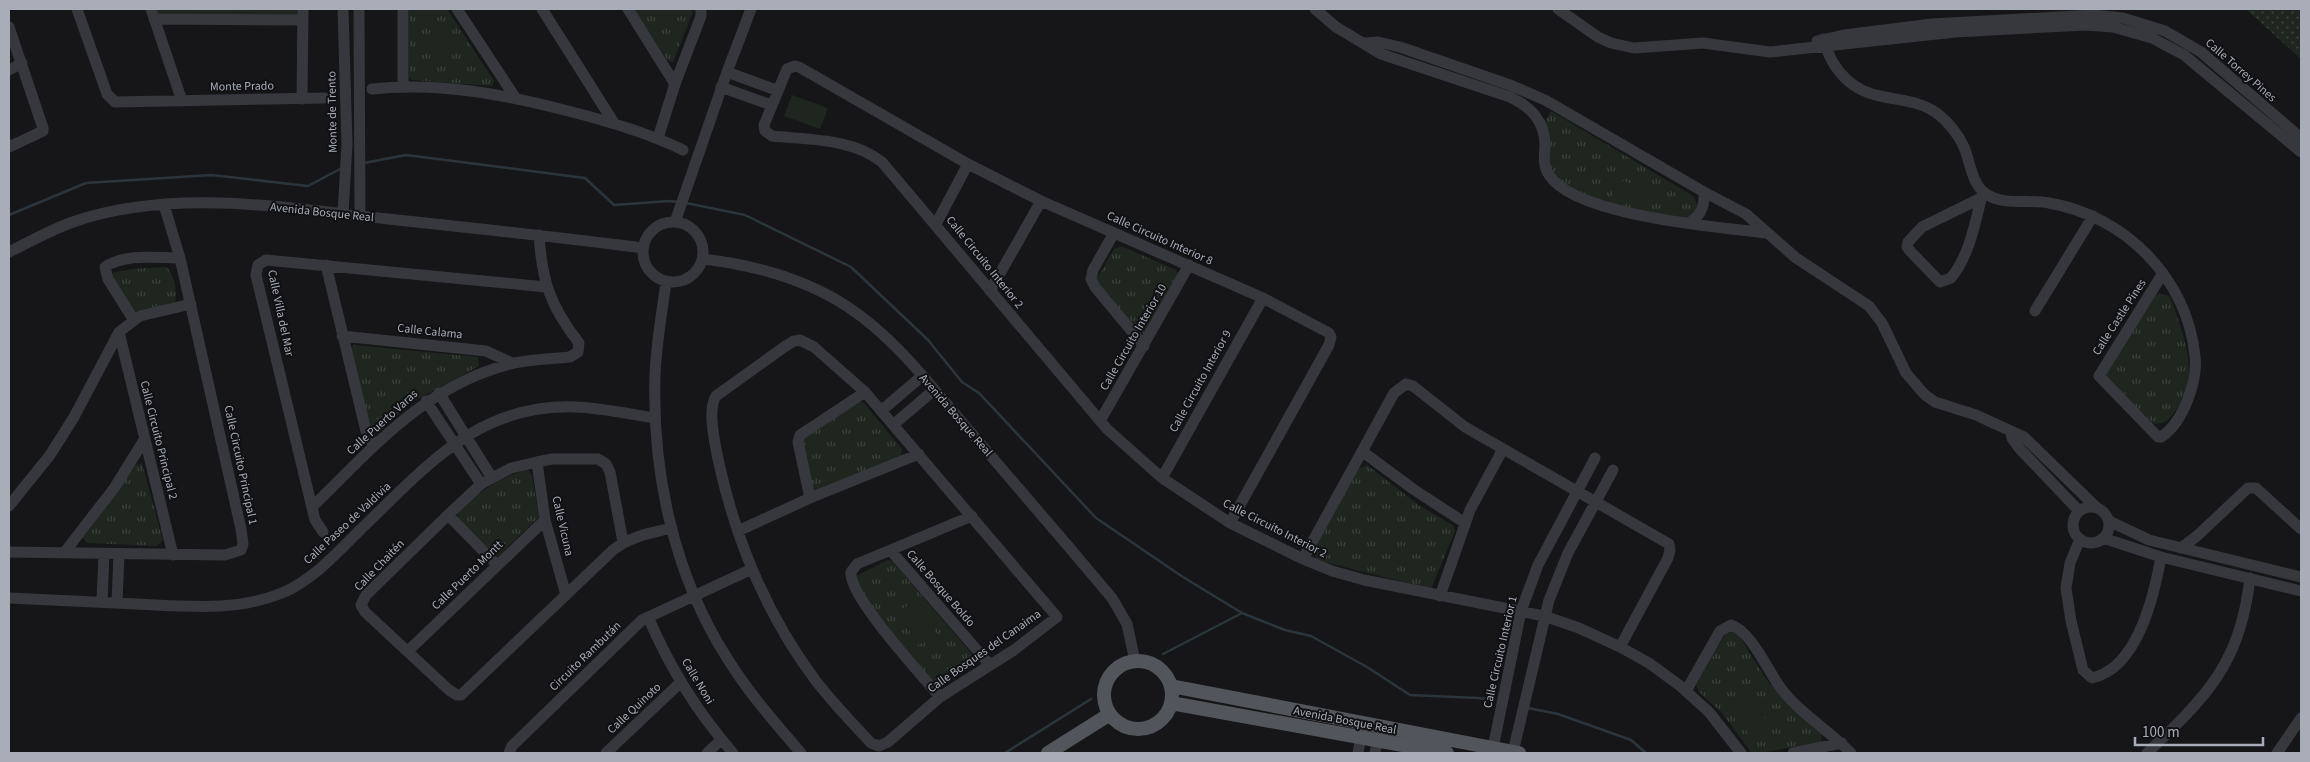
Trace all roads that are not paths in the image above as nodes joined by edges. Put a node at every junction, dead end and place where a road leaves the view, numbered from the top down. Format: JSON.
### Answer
{"nodes":[{"id":1,"x":77,"y":9,"type":"edge"},
{"id":2,"x":343,"y":9,"type":"edge"},
{"id":3,"x":359,"y":9,"type":"edge"},
{"id":4,"x":403,"y":9,"type":"edge"},
{"id":5,"x":457,"y":9,"type":"edge"},
{"id":6,"x":542,"y":9,"type":"edge"},
{"id":7,"x":628,"y":9,"type":"edge"},
{"id":8,"x":701,"y":9,"type":"edge"},
{"id":9,"x":752,"y":9,"type":"edge"},
{"id":10,"x":1315,"y":9,"type":"edge"},
{"id":11,"x":1558,"y":9,"type":"edge"},
{"id":12,"x":153,"y":14,"type":"edge"},
{"id":13,"x":303,"y":14,"type":"edge"},
{"id":14,"x":9,"y":27,"type":"edge"},
{"id":15,"x":1365,"y":43,"type":"junction"},
{"id":16,"x":1824,"y":43,"type":"junction"},
{"id":17,"x":22,"y":63,"type":"junction"},
{"id":18,"x":790,"y":67,"type":"joint"},
{"id":19,"x":9,"y":70,"type":"edge"},
{"id":20,"x":727,"y":72,"type":"junction"},
{"id":21,"x":675,"y":84,"type":"junction"},
{"id":22,"x":404,"y":86,"type":"junction"},
{"id":23,"x":722,"y":87,"type":"junction"},
{"id":24,"x":372,"y":89,"type":"dead end"},
{"id":25,"x":776,"y":90,"type":"junction"},
{"id":26,"x":515,"y":97,"type":"junction"},
{"id":27,"x":325,"y":98,"type":"dead end"},
{"id":28,"x":302,"y":99,"type":"junction"},
{"id":29,"x":182,"y":101,"type":"junction"},
{"id":30,"x":771,"y":105,"type":"junction"},
{"id":31,"x":614,"y":123,"type":"junction"},
{"id":32,"x":658,"y":138,"type":"junction"},
{"id":33,"x":2301,"y":138,"type":"edge"},
{"id":34,"x":9,"y":147,"type":"edge"},
{"id":35,"x":683,"y":150,"type":"dead end"},
{"id":36,"x":2301,"y":152,"type":"edge"},
{"id":37,"x":968,"y":164,"type":"junction"},
{"id":38,"x":360,"y":171,"type":"junction"},
{"id":39,"x":346,"y":172,"type":"junction"},
{"id":40,"x":1704,"y":192,"type":"junction"},
{"id":41,"x":1982,"y":195,"type":"junction"},
{"id":42,"x":1040,"y":202,"type":"junction"},
{"id":43,"x":164,"y":205,"type":"junction"},
{"id":44,"x":343,"y":214,"type":"junction"},
{"id":45,"x":360,"y":216,"type":"junction"},
{"id":46,"x":2093,"y":216,"type":"junction"},
{"id":47,"x":675,"y":222,"type":"junction"},
{"id":48,"x":1689,"y":223,"type":"junction"},
{"id":49,"x":936,"y":224,"type":"junction"},
{"id":50,"x":1114,"y":233,"type":"junction"},
{"id":51,"x":1766,"y":233,"type":"junction"},
{"id":52,"x":539,"y":235,"type":"junction"},
{"id":53,"x":643,"y":248,"type":"junction"},
{"id":54,"x":9,"y":252,"type":"edge"},
{"id":55,"x":180,"y":258,"type":"junction"},
{"id":56,"x":703,"y":258,"type":"junction"},
{"id":57,"x":326,"y":265,"type":"junction"},
{"id":58,"x":1189,"y":266,"type":"junction"},
{"id":59,"x":2163,"y":273,"type":"junction"},
{"id":60,"x":666,"y":282,"type":"junction"},
{"id":61,"x":546,"y":287,"type":"junction"},
{"id":62,"x":990,"y":291,"type":"junction"},
{"id":63,"x":1263,"y":298,"type":"junction"},
{"id":64,"x":191,"y":304,"type":"junction"},
{"id":65,"x":2035,"y":310,"type":"dead end"},
{"id":66,"x":134,"y":319,"type":"junction"},
{"id":67,"x":119,"y":332,"type":"junction"},
{"id":68,"x":342,"y":336,"type":"junction"},
{"id":69,"x":1144,"y":346,"type":"junction"},
{"id":70,"x":512,"y":363,"type":"junction"},
{"id":71,"x":922,"y":376,"type":"junction"},
{"id":72,"x":934,"y":390,"type":"junction"},
{"id":73,"x":865,"y":392,"type":"junction"},
{"id":74,"x":439,"y":393,"type":"junction"},
{"id":75,"x":426,"y":401,"type":"junction"},
{"id":76,"x":881,"y":411,"type":"junction"},
{"id":77,"x":654,"y":418,"type":"junction"},
{"id":78,"x":1100,"y":421,"type":"junction"},
{"id":79,"x":893,"y":425,"type":"junction"},
{"id":80,"x":2010,"y":432,"type":"junction"},
{"id":81,"x":466,"y":436,"type":"junction"},
{"id":82,"x":144,"y":440,"type":"junction"},
{"id":83,"x":454,"y":443,"type":"junction"},
{"id":84,"x":374,"y":446,"type":"junction"},
{"id":85,"x":1503,"y":449,"type":"junction"},
{"id":86,"x":1363,"y":452,"type":"junction"},
{"id":87,"x":919,"y":454,"type":"junction"},
{"id":88,"x":1595,"y":458,"type":"dead end"},
{"id":89,"x":537,"y":462,"type":"junction"},
{"id":90,"x":1612,"y":470,"type":"dead end"},
{"id":91,"x":492,"y":478,"type":"junction"},
{"id":92,"x":1162,"y":478,"type":"junction"},
{"id":93,"x":481,"y":484,"type":"junction"},
{"id":94,"x":1576,"y":492,"type":"junction"},
{"id":95,"x":810,"y":498,"type":"junction"},
{"id":96,"x":1595,"y":501,"type":"junction"},
{"id":97,"x":9,"y":506,"type":"edge"},
{"id":98,"x":312,"y":506,"type":"junction"},
{"id":99,"x":2097,"y":508,"type":"junction"},
{"id":100,"x":2080,"y":511,"type":"junction"},
{"id":101,"x":448,"y":515,"type":"junction"},
{"id":102,"x":972,"y":516,"type":"junction"},
{"id":103,"x":545,"y":520,"type":"junction"},
{"id":104,"x":2109,"y":521,"type":"junction"},
{"id":105,"x":1230,"y":523,"type":"junction"},
{"id":106,"x":1465,"y":523,"type":"junction"},
{"id":107,"x":672,"y":528,"type":"junction"},
{"id":108,"x":2301,"y":529,"type":"edge"},
{"id":109,"x":738,"y":530,"type":"junction"},
{"id":110,"x":322,"y":532,"type":"dead end"},
{"id":111,"x":2103,"y":538,"type":"junction"},
{"id":112,"x":2080,"y":539,"type":"junction"},
{"id":113,"x":623,"y":542,"type":"junction"},
{"id":114,"x":2181,"y":548,"type":"junction"},
{"id":115,"x":891,"y":551,"type":"junction"},
{"id":116,"x":9,"y":552,"type":"edge"},
{"id":117,"x":64,"y":553,"type":"junction"},
{"id":118,"x":104,"y":554,"type":"junction"},
{"id":119,"x":119,"y":554,"type":"junction"},
{"id":120,"x":173,"y":555,"type":"junction"},
{"id":121,"x":2161,"y":558,"type":"junction"},
{"id":122,"x":1303,"y":559,"type":"junction"},
{"id":123,"x":497,"y":565,"type":"junction"},
{"id":124,"x":752,"y":569,"type":"junction"},
{"id":125,"x":2301,"y":577,"type":"edge"},
{"id":126,"x":2250,"y":578,"type":"junction"},
{"id":127,"x":2301,"y":591,"type":"edge"},
{"id":128,"x":566,"y":595,"type":"junction"},
{"id":129,"x":694,"y":596,"type":"junction"},
{"id":130,"x":1440,"y":596,"type":"junction"},
{"id":131,"x":9,"y":598,"type":"edge"},
{"id":132,"x":102,"y":602,"type":"junction"},
{"id":133,"x":117,"y":603,"type":"junction"},
{"id":134,"x":1521,"y":611,"type":"junction"},
{"id":135,"x":1544,"y":616,"type":"junction"},
{"id":136,"x":648,"y":617,"type":"junction"},
{"id":137,"x":1620,"y":647,"type":"junction"},
{"id":138,"x":408,"y":651,"type":"junction"},
{"id":139,"x":1134,"y":661,"type":"junction"},
{"id":140,"x":990,"y":666,"type":"junction"},
{"id":141,"x":682,"y":682,"type":"junction"},
{"id":142,"x":1171,"y":686,"type":"junction"},
{"id":143,"x":1686,"y":691,"type":"junction"},
{"id":144,"x":940,"y":697,"type":"junction"},
{"id":145,"x":1171,"y":703,"type":"junction"},
{"id":146,"x":1110,"y":714,"type":"junction"},
{"id":147,"x":2301,"y":718,"type":"edge"},
{"id":148,"x":1362,"y":730,"type":"junction"},
{"id":149,"x":721,"y":740,"type":"junction"},
{"id":150,"x":1377,"y":740,"type":"edge"},
{"id":151,"x":1842,"y":743,"type":"junction"},
{"id":152,"x":1493,"y":748,"type":"junction"},
{"id":153,"x":1516,"y":752,"type":"edge"},
{"id":154,"x":509,"y":753,"type":"edge"},
{"id":155,"x":606,"y":753,"type":"edge"},
{"id":156,"x":707,"y":753,"type":"edge"},
{"id":157,"x":733,"y":753,"type":"edge"},
{"id":158,"x":801,"y":753,"type":"edge"},
{"id":159,"x":1048,"y":753,"type":"edge"},
{"id":160,"x":1358,"y":753,"type":"edge"},
{"id":161,"x":1447,"y":753,"type":"edge"},
{"id":162,"x":1741,"y":753,"type":"edge"},
{"id":163,"x":1793,"y":753,"type":"edge"},
{"id":164,"x":1851,"y":753,"type":"edge"},
{"id":165,"x":2147,"y":753,"type":"edge"},
{"id":166,"x":2277,"y":753,"type":"edge"}],
"edges":[{"from":1,"to":29,"type":"street","name":"Monte Prado"},
{"from":2,"to":39,"type":"street","name":"Monte de Trento"},
{"from":3,"to":38,"type":"street"},
{"from":4,"to":22,"type":"street"},
{"from":5,"to":26,"type":"street"},
{"from":6,"to":31,"type":"street"},
{"from":7,"to":21,"type":"street"},
{"from":8,"to":21,"type":"street"},
{"from":9,"to":20,"type":"street"},
{"from":10,"to":15,"type":"street"},
{"from":11,"to":16,"type":"street","name":"Calle Torrey Pines"},
{"from":12,"to":13,"type":"street"},
{"from":12,"to":29,"type":"street"},
{"from":13,"to":28,"type":"street"},
{"from":14,"to":17,"type":"street"},
{"from":15,"to":40,"type":"street"},
{"from":15,"to":48,"type":"street"},
{"from":16,"to":33,"type":"street","name":"Calle Torrey Pines"},
{"from":16,"to":36,"type":"street","name":"Calle Torrey Pines"},
{"from":16,"to":41,"type":"street"},
{"from":17,"to":19,"type":"street"},
{"from":17,"to":34,"type":"street"},
{"from":18,"to":25,"type":"street","name":"Calle Circuito Interior 2"},
{"from":18,"to":37,"type":"street","name":"Calle Circuito Interior 8"},
{"from":20,"to":23,"type":"street"},
{"from":20,"to":25,"type":"street"},
{"from":21,"to":32,"type":"street"},
{"from":22,"to":24,"type":"street"},
{"from":22,"to":26,"type":"street"},
{"from":23,"to":30,"type":"street"},
{"from":23,"to":47,"type":"street"},
{"from":25,"to":30,"type":"street","name":"Calle Circuito Interior 2"},
{"from":26,"to":31,"type":"street"},
{"from":27,"to":28,"type":"street","name":"Monte Prado"},
{"from":28,"to":29,"type":"street","name":"Monte Prado"},
{"from":30,"to":49,"type":"street","name":"Calle Circuito Interior 2"},
{"from":31,"to":32,"type":"street"},
{"from":32,"to":35,"type":"street"},
{"from":37,"to":42,"type":"street","name":"Calle Circuito Interior 8"},
{"from":37,"to":49,"type":"street"},
{"from":38,"to":39,"type":"street"},
{"from":38,"to":45,"type":"street"},
{"from":39,"to":44,"type":"street","name":"Monte de Trento"},
{"from":40,"to":48,"type":"street"},
{"from":40,"to":51,"type":"street"},
{"from":41,"to":41,"type":"street"},
{"from":41,"to":46,"type":"street","name":"Calle Castle Pines"},
{"from":42,"to":50,"type":"street","name":"Calle Circuito Interior 8"},
{"from":42,"to":62,"type":"street"},
{"from":43,"to":44,"type":"street","name":"Avenida Bosque Real"},
{"from":43,"to":54,"type":"street","name":"Avenida Bosque Real"},
{"from":43,"to":55,"type":"street","name":"Calle Circuito Principal 1"},
{"from":44,"to":45,"type":"street","name":"Avenida Bosque Real"},
{"from":45,"to":52,"type":"street","name":"Avenida Bosque Real"},
{"from":46,"to":59,"type":"street","name":"Calle Castle Pines"},
{"from":46,"to":65,"type":"street"},
{"from":47,"to":53,"type":"street"},
{"from":47,"to":56,"type":"street"},
{"from":48,"to":51,"type":"street"},
{"from":49,"to":62,"type":"street","name":"Calle Circuito Interior 2"},
{"from":50,"to":58,"type":"street","name":"Calle Circuito Interior 8"},
{"from":50,"to":69,"type":"street"},
{"from":51,"to":80,"type":"street"},
{"from":52,"to":53,"type":"street","name":"Avenida Bosque Real"},
{"from":52,"to":61,"type":"street","name":"Calle Puerto Varas"},
{"from":53,"to":60,"type":"street"},
{"from":55,"to":64,"type":"street","name":"Calle Circuito Principal 1"},
{"from":55,"to":66,"type":"street"},
{"from":56,"to":60,"type":"street"},
{"from":56,"to":71,"type":"street","name":"Avenida Bosque Real"},
{"from":57,"to":61,"type":"street","name":"Calle Villa del Mar"},
{"from":57,"to":68,"type":"street"},
{"from":57,"to":98,"type":"street","name":"Calle Villa del Mar"},
{"from":58,"to":63,"type":"street","name":"Calle Circuito Interior 8"},
{"from":58,"to":69,"type":"street","name":"Calle Circuito Interior 10"},
{"from":59,"to":59,"type":"street","name":"Calle Castle Pines"},
{"from":60,"to":77,"type":"street"},
{"from":61,"to":70,"type":"street","name":"Calle Puerto Varas"},
{"from":62,"to":78,"type":"street","name":"Calle Circuito Interior 2"},
{"from":63,"to":92,"type":"street","name":"Calle Circuito Interior 9"},
{"from":63,"to":105,"type":"street","name":"Calle Circuito Interior 8"},
{"from":64,"to":66,"type":"street"},
{"from":64,"to":120,"type":"street","name":"Calle Circuito Principal 1"},
{"from":66,"to":67,"type":"street"},
{"from":67,"to":82,"type":"street","name":"Calle Circuito Principal 2"},
{"from":67,"to":97,"type":"street"},
{"from":68,"to":70,"type":"street","name":"Calle Calama"},
{"from":68,"to":84,"type":"street"},
{"from":69,"to":78,"type":"street","name":"Calle Circuito Interior 10"},
{"from":70,"to":74,"type":"street","name":"Calle Puerto Varas"},
{"from":71,"to":72,"type":"street","name":"Avenida Bosque Real"},
{"from":71,"to":76,"type":"street"},
{"from":72,"to":79,"type":"street"},
{"from":72,"to":139,"type":"street","name":"Avenida Bosque Real"},
{"from":73,"to":76,"type":"street","name":"Calle Bosques del Canaima"},
{"from":73,"to":95,"type":"street"},
{"from":73,"to":109,"type":"street","name":"Calle Bosques del Canaima"},
{"from":74,"to":75,"type":"street","name":"Calle Puerto Varas"},
{"from":74,"to":81,"type":"street"},
{"from":75,"to":83,"type":"street"},
{"from":75,"to":84,"type":"street","name":"Calle Puerto Varas"},
{"from":76,"to":79,"type":"street","name":"Calle Bosques del Canaima"},
{"from":77,"to":81,"type":"street","name":"Calle Paseo de Valdivia"},
{"from":77,"to":107,"type":"street"},
{"from":78,"to":92,"type":"street","name":"Calle Circuito Interior 2"},
{"from":79,"to":87,"type":"street","name":"Calle Bosques del Canaima"},
{"from":80,"to":99,"type":"street"},
{"from":80,"to":100,"type":"street"},
{"from":81,"to":83,"type":"street","name":"Calle Paseo de Valdivia"},
{"from":81,"to":91,"type":"street"},
{"from":82,"to":117,"type":"street"},
{"from":82,"to":120,"type":"street","name":"Calle Circuito Principal 2"},
{"from":83,"to":93,"type":"street"},
{"from":83,"to":133,"type":"street","name":"Calle Paseo de Valdivia"},
{"from":84,"to":98,"type":"street","name":"Calle Puerto Varas"},
{"from":85,"to":86,"type":"street"},
{"from":85,"to":94,"type":"street"},
{"from":85,"to":106,"type":"street"},
{"from":86,"to":106,"type":"street"},
{"from":86,"to":122,"type":"street"},
{"from":87,"to":95,"type":"street"},
{"from":87,"to":102,"type":"street","name":"Calle Bosques del Canaima"},
{"from":88,"to":94,"type":"street","name":"Calle Circuito Interior 1"},
{"from":89,"to":91,"type":"street","name":"Calle Chaitén"},
{"from":89,"to":103,"type":"street","name":"Calle Vicuna"},
{"from":89,"to":113,"type":"street","name":"Calle Chaitén"},
{"from":90,"to":96,"type":"street"},
{"from":91,"to":93,"type":"street","name":"Calle Chaitén"},
{"from":92,"to":105,"type":"street","name":"Calle Circuito Interior 2"},
{"from":93,"to":101,"type":"street","name":"Calle Chaitén"},
{"from":94,"to":96,"type":"street"},
{"from":94,"to":134,"type":"street","name":"Calle Circuito Interior 1"},
{"from":95,"to":109,"type":"street"},
{"from":96,"to":135,"type":"street"},
{"from":96,"to":137,"type":"street"},
{"from":98,"to":110,"type":"street","name":"Calle Villa del Mar"},
{"from":99,"to":100,"type":"street"},
{"from":99,"to":104,"type":"street"},
{"from":100,"to":112,"type":"street"},
{"from":101,"to":123,"type":"street"},
{"from":101,"to":138,"type":"street","name":"Calle Chaitén"},
{"from":102,"to":115,"type":"street","name":"Calle Bosque Boldo"},
{"from":102,"to":140,"type":"street","name":"Calle Bosques del Canaima"},
{"from":103,"to":123,"type":"street","name":"Calle Puerto Montt"},
{"from":103,"to":128,"type":"street","name":"Calle Vicuna"},
{"from":104,"to":111,"type":"street"},
{"from":104,"to":114,"type":"street"},
{"from":105,"to":122,"type":"street","name":"Calle Circuito Interior 2"},
{"from":106,"to":130,"type":"street"},
{"from":107,"to":113,"type":"street","name":"Calle Chaitén"},
{"from":107,"to":129,"type":"street"},
{"from":108,"to":114,"type":"street"},
{"from":109,"to":124,"type":"street","name":"Calle Bosques del Canaima"},
{"from":111,"to":112,"type":"street"},
{"from":111,"to":121,"type":"street"},
{"from":112,"to":121,"type":"street"},
{"from":113,"to":128,"type":"street","name":"Calle Chaitén"},
{"from":114,"to":125,"type":"street"},
{"from":115,"to":140,"type":"street","name":"Calle Bosque Boldo"},
{"from":115,"to":144,"type":"street","name":"Calle Bosque Boldo"},
{"from":116,"to":117,"type":"street","name":"Calle Circuito Principal 1"},
{"from":117,"to":118,"type":"street","name":"Calle Circuito Principal 1"},
{"from":118,"to":119,"type":"street","name":"Calle Circuito Principal 1"},
{"from":118,"to":132,"type":"street"},
{"from":119,"to":120,"type":"street","name":"Calle Circuito Principal 1"},
{"from":119,"to":133,"type":"street"},
{"from":121,"to":126,"type":"street"},
{"from":122,"to":130,"type":"street","name":"Calle Circuito Interior 2"},
{"from":123,"to":138,"type":"street","name":"Calle Puerto Montt"},
{"from":124,"to":129,"type":"street","name":"Circuito Rambután"},
{"from":124,"to":144,"type":"street","name":"Calle Bosques del Canaima"},
{"from":126,"to":127,"type":"street"},
{"from":126,"to":165,"type":"street"},
{"from":128,"to":138,"type":"street","name":"Calle Chaitén"},
{"from":129,"to":136,"type":"street","name":"Circuito Rambután"},
{"from":129,"to":158,"type":"street"},
{"from":130,"to":134,"type":"street","name":"Calle Circuito Interior 2"},
{"from":131,"to":132,"type":"street","name":"Calle Paseo de Valdivia"},
{"from":132,"to":133,"type":"street","name":"Calle Paseo de Valdivia"},
{"from":134,"to":135,"type":"street","name":"Calle Circuito Interior 2"},
{"from":134,"to":152,"type":"street","name":"Calle Circuito Interior 1"},
{"from":135,"to":137,"type":"street","name":"Calle Circuito Interior 2"},
{"from":135,"to":153,"type":"street"},
{"from":136,"to":141,"type":"street","name":"Calle Noni"},
{"from":136,"to":154,"type":"street","name":"Circuito Rambután"},
{"from":137,"to":143,"type":"street","name":"Calle Circuito Interior 2"},
{"from":139,"to":142,"type":"main road"},
{"from":139,"to":146,"type":"main road"},
{"from":140,"to":144,"type":"street","name":"Calle Bosques del Canaima"},
{"from":141,"to":149,"type":"street","name":"Calle Noni"},
{"from":141,"to":155,"type":"street","name":"Calle Quinoto"},
{"from":142,"to":145,"type":"main road"},
{"from":142,"to":148,"type":"main road","name":"Avenida Bosque Real"},
{"from":143,"to":151,"type":"street"},
{"from":143,"to":162,"type":"street","name":"Calle Circuito Interior 2"},
{"from":145,"to":146,"type":"main road"},
{"from":145,"to":148,"type":"main road","name":"Avenida Bosque Real"},
{"from":146,"to":159,"type":"main road"},
{"from":147,"to":166,"type":"street"},
{"from":148,"to":150,"type":"main road","name":"Avenida Bosque Real"},
{"from":148,"to":160,"type":"street"},
{"from":149,"to":156,"type":"street"},
{"from":149,"to":157,"type":"street","name":"Calle Noni"},
{"from":150,"to":152,"type":"main road","name":"Avenida Bosque Real"},
{"from":150,"to":161,"type":"main road","name":"Avenida Bosque Real"},
{"from":151,"to":163,"type":"street"},
{"from":151,"to":164,"type":"street"},
{"from":152,"to":153,"type":"main road","name":"Avenida Bosque Real"}]}
